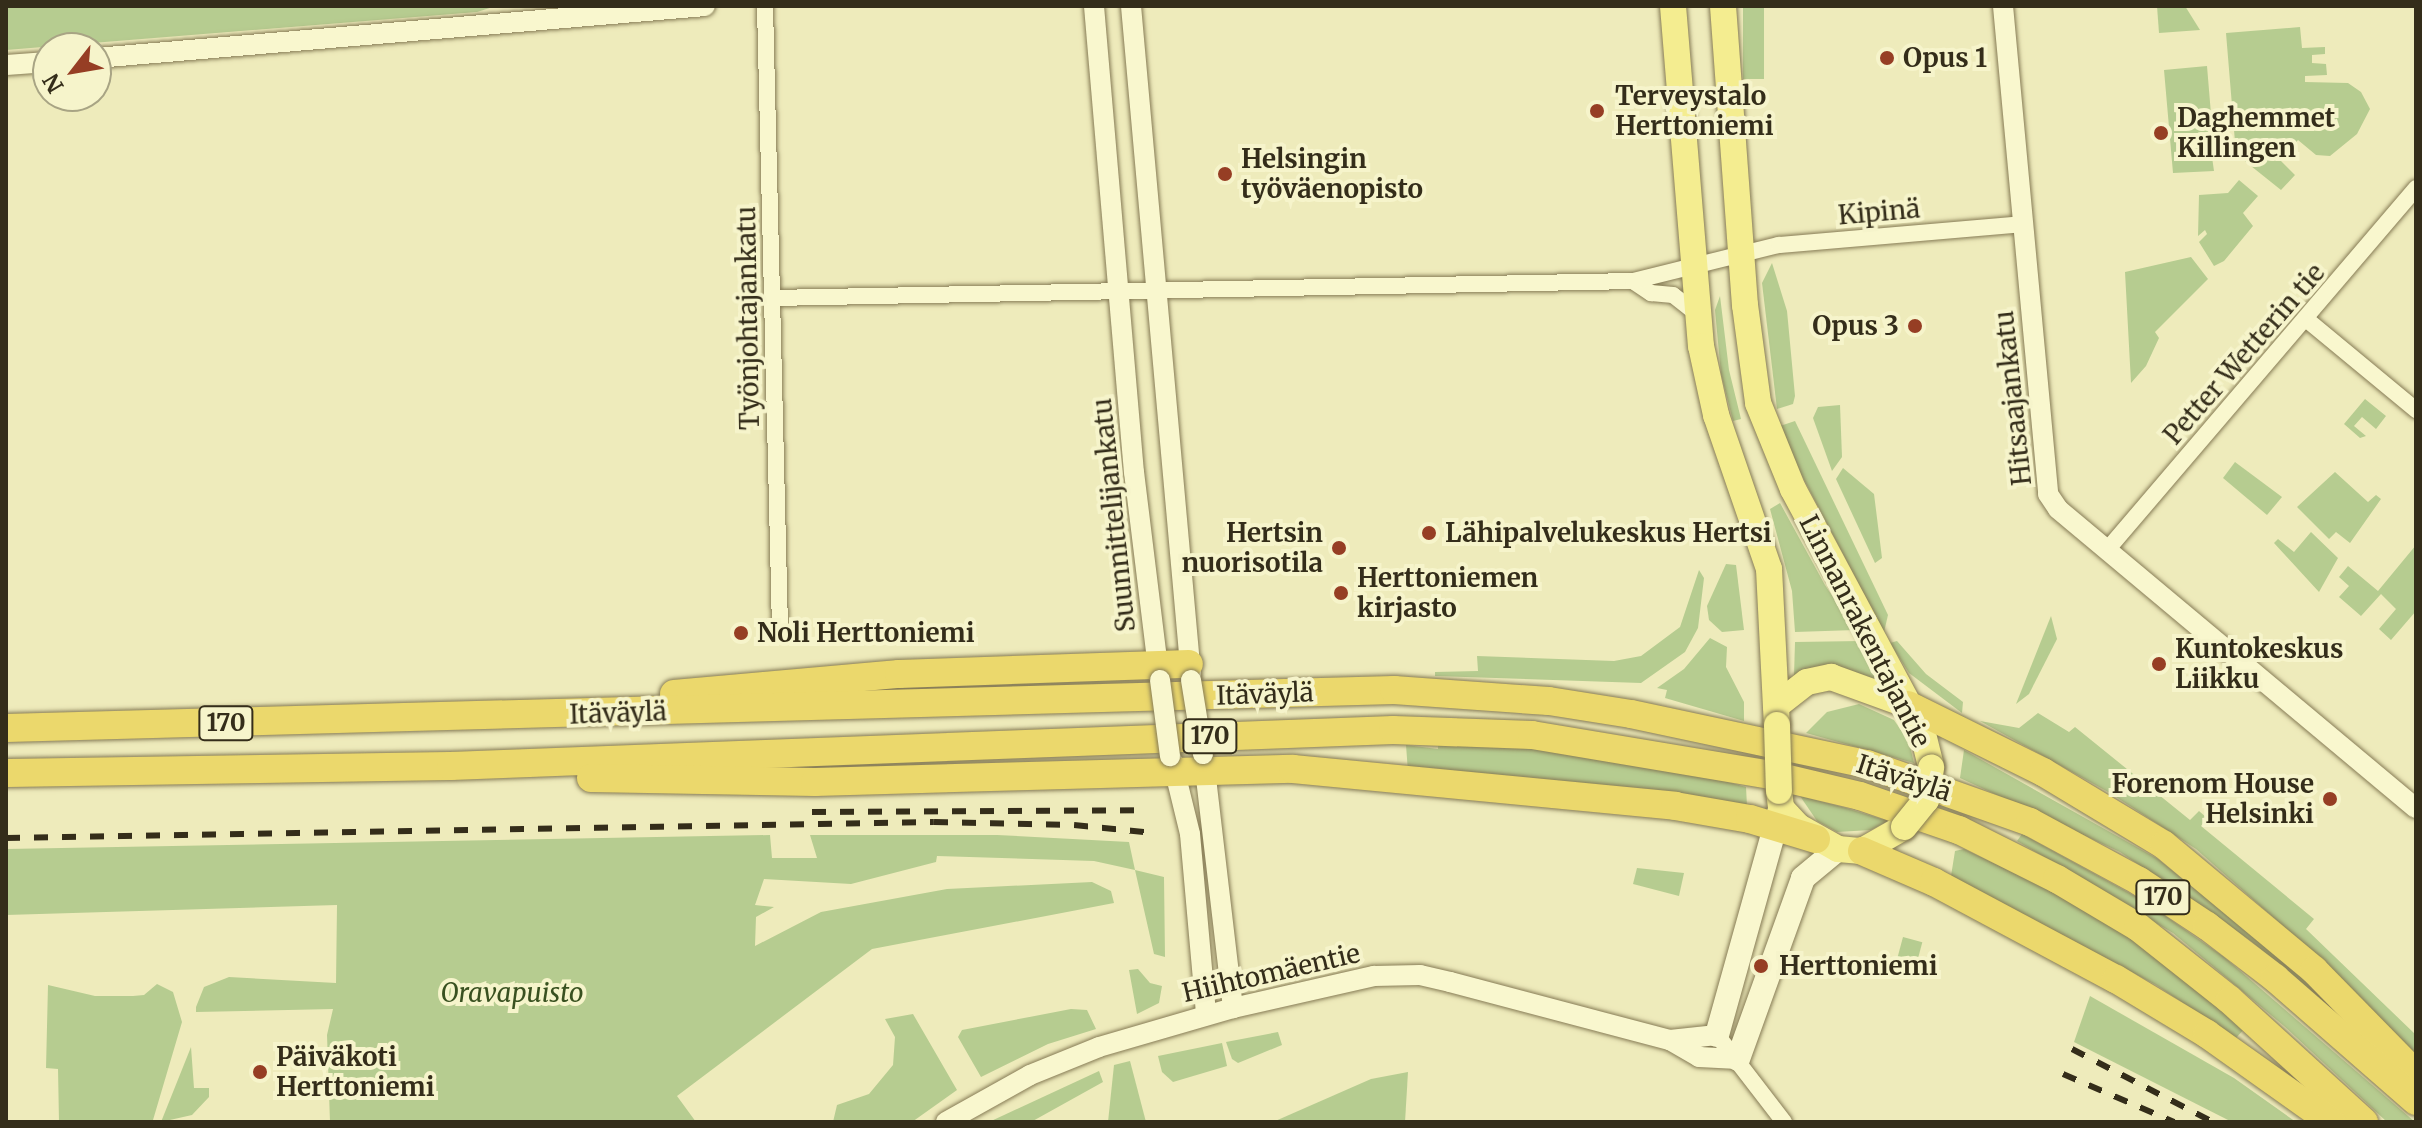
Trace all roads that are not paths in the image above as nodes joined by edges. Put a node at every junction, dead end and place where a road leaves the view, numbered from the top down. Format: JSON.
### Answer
{"nodes":[{"id":1,"x":705,"y":6,"type":"edge"},
{"id":2,"x":765,"y":6,"type":"edge"},
{"id":3,"x":1094,"y":6,"type":"edge"},
{"id":4,"x":1131,"y":6,"type":"edge"},
{"id":5,"x":1673,"y":6,"type":"edge"},
{"id":6,"x":1723,"y":6,"type":"edge"},
{"id":7,"x":2003,"y":6,"type":"edge"},
{"id":8,"x":112,"y":57,"type":"edge"},
{"id":9,"x":32,"y":63,"type":"edge"},
{"id":10,"x":6,"y":65,"type":"edge"},
{"id":11,"x":2416,"y":188,"type":"edge"},
{"id":12,"x":2022,"y":224,"type":"junction"},
{"id":13,"x":1741,"y":256,"type":"junction"},
{"id":14,"x":1694,"y":268,"type":"junction"},
{"id":15,"x":1633,"y":281,"type":"junction"},
{"id":16,"x":1155,"y":291,"type":"junction"},
{"id":17,"x":1118,"y":293,"type":"junction"},
{"id":18,"x":772,"y":298,"type":"junction"},
{"id":19,"x":1697,"y":314,"type":"junction"},
{"id":20,"x":2306,"y":319,"type":"junction"},
{"id":21,"x":2416,"y":410,"type":"edge"},
{"id":22,"x":2107,"y":550,"type":"junction"},
{"id":23,"x":780,"y":629,"type":"dead end"},
{"id":24,"x":1158,"y":672,"type":"junction"},
{"id":25,"x":1190,"y":672,"type":"junction"},
{"id":26,"x":1908,"y":705,"type":"junction"},
{"id":27,"x":1777,"y":716,"type":"junction"},
{"id":28,"x":447,"y":718,"type":"junction"},
{"id":29,"x":6,"y":728,"type":"edge"},
{"id":30,"x":1204,"y":763,"type":"junction"},
{"id":31,"x":1173,"y":764,"type":"junction"},
{"id":32,"x":451,"y":766,"type":"junction"},
{"id":33,"x":6,"y":773,"type":"edge"},
{"id":34,"x":1778,"y":808,"type":"junction"},
{"id":35,"x":2416,"y":808,"type":"edge"},
{"id":36,"x":1839,"y":846,"type":"junction"},
{"id":37,"x":1233,"y":1008,"type":"junction"},
{"id":38,"x":1206,"y":1015,"type":"junction"},
{"id":39,"x":1717,"y":1035,"type":"junction"},
{"id":40,"x":1670,"y":1040,"type":"junction"},
{"id":41,"x":1738,"y":1059,"type":"junction"},
{"id":42,"x":2416,"y":1074,"type":"edge"},
{"id":43,"x":2416,"y":1101,"type":"edge"},
{"id":44,"x":946,"y":1122,"type":"edge"},
{"id":45,"x":1784,"y":1122,"type":"edge"},
{"id":46,"x":2331,"y":1122,"type":"edge"},
{"id":47,"x":2364,"y":1122,"type":"edge"}],
"edges":[{"from":1,"to":8,"type":"street"},
{"from":2,"to":18,"type":"street","name":"Työnjohtajankatu"},
{"from":3,"to":17,"type":"street","name":"Suunnittelijankatu"},
{"from":4,"to":16,"type":"street"},
{"from":5,"to":14,"type":"main road","name":"Linnanrakentajantie"},
{"from":6,"to":13,"type":"main road","name":"Linnanrakentajantie"},
{"from":7,"to":12,"type":"street","name":"Hitsaajankatu"},
{"from":9,"to":10,"type":"street"},
{"from":11,"to":20,"type":"street","name":"Petter Wetterin tie"},
{"from":12,"to":13,"type":"street","name":"Kipinä"},
{"from":12,"to":22,"type":"street","name":"Hitsaajankatu"},
{"from":13,"to":14,"type":"street","name":"Kipinä"},
{"from":13,"to":26,"type":"main road","name":"Linnanrakentajantie"},
{"from":14,"to":15,"type":"street","name":"Kipinä"},
{"from":14,"to":19,"type":"main road","name":"Linnanrakentajantie"},
{"from":15,"to":16,"type":"street"},
{"from":15,"to":19,"type":"street"},
{"from":16,"to":17,"type":"street"},
{"from":16,"to":25,"type":"street"},
{"from":17,"to":18,"type":"street"},
{"from":17,"to":24,"type":"street","name":"Suunnittelijankatu"},
{"from":18,"to":23,"type":"street","name":"Työnjohtajankatu"},
{"from":19,"to":27,"type":"main road","name":"Linnanrakentajantie"},
{"from":20,"to":21,"type":"street"},
{"from":20,"to":22,"type":"street","name":"Petter Wetterin tie"},
{"from":22,"to":35,"type":"street","name":"Hitsaajankatu"},
{"from":24,"to":25,"type":"highway"},
{"from":24,"to":28,"type":"highway"},
{"from":24,"to":31,"type":"street","name":"Suunnittelijankatu","bridge":true},
{"from":25,"to":30,"type":"street","bridge":true},
{"from":26,"to":27,"type":"main road"},
{"from":26,"to":36,"type":"main road","name":"Linnanrakentajantie","bridge":true},
{"from":26,"to":42,"type":"highway"},
{"from":27,"to":34,"type":"main road","name":"Linnanrakentajantie","bridge":true},
{"from":28,"to":29,"type":"highway","name":"Itäväylä","number":"170"},
{"from":28,"to":43,"type":"highway","name":"Itäväylä","number":"170"},
{"from":30,"to":31,"type":"highway"},
{"from":30,"to":34,"type":"highway"},
{"from":30,"to":37,"type":"street"},
{"from":31,"to":32,"type":"highway"},
{"from":31,"to":38,"type":"street","name":"Suunnittelijankatu"},
{"from":32,"to":33,"type":"highway","name":"Itäväylä","number":"170"},
{"from":32,"to":47,"type":"highway","name":"Itäväylä","number":"170"},
{"from":34,"to":36,"type":"highway"},
{"from":34,"to":39,"type":"main road"},
{"from":36,"to":41,"type":"main road"},
{"from":36,"to":46,"type":"highway"},
{"from":37,"to":38,"type":"street","name":"Hiihtomäentie"},
{"from":37,"to":40,"type":"street","name":"Hiihtomäentie"},
{"from":38,"to":44,"type":"street","name":"Hiihtomäentie"},
{"from":39,"to":40,"type":"street","name":"Hiihtomäentie"},
{"from":39,"to":41,"type":"street"},
{"from":40,"to":41,"type":"street","name":"Hiihtomäentie"},
{"from":41,"to":45,"type":"street"}]}
